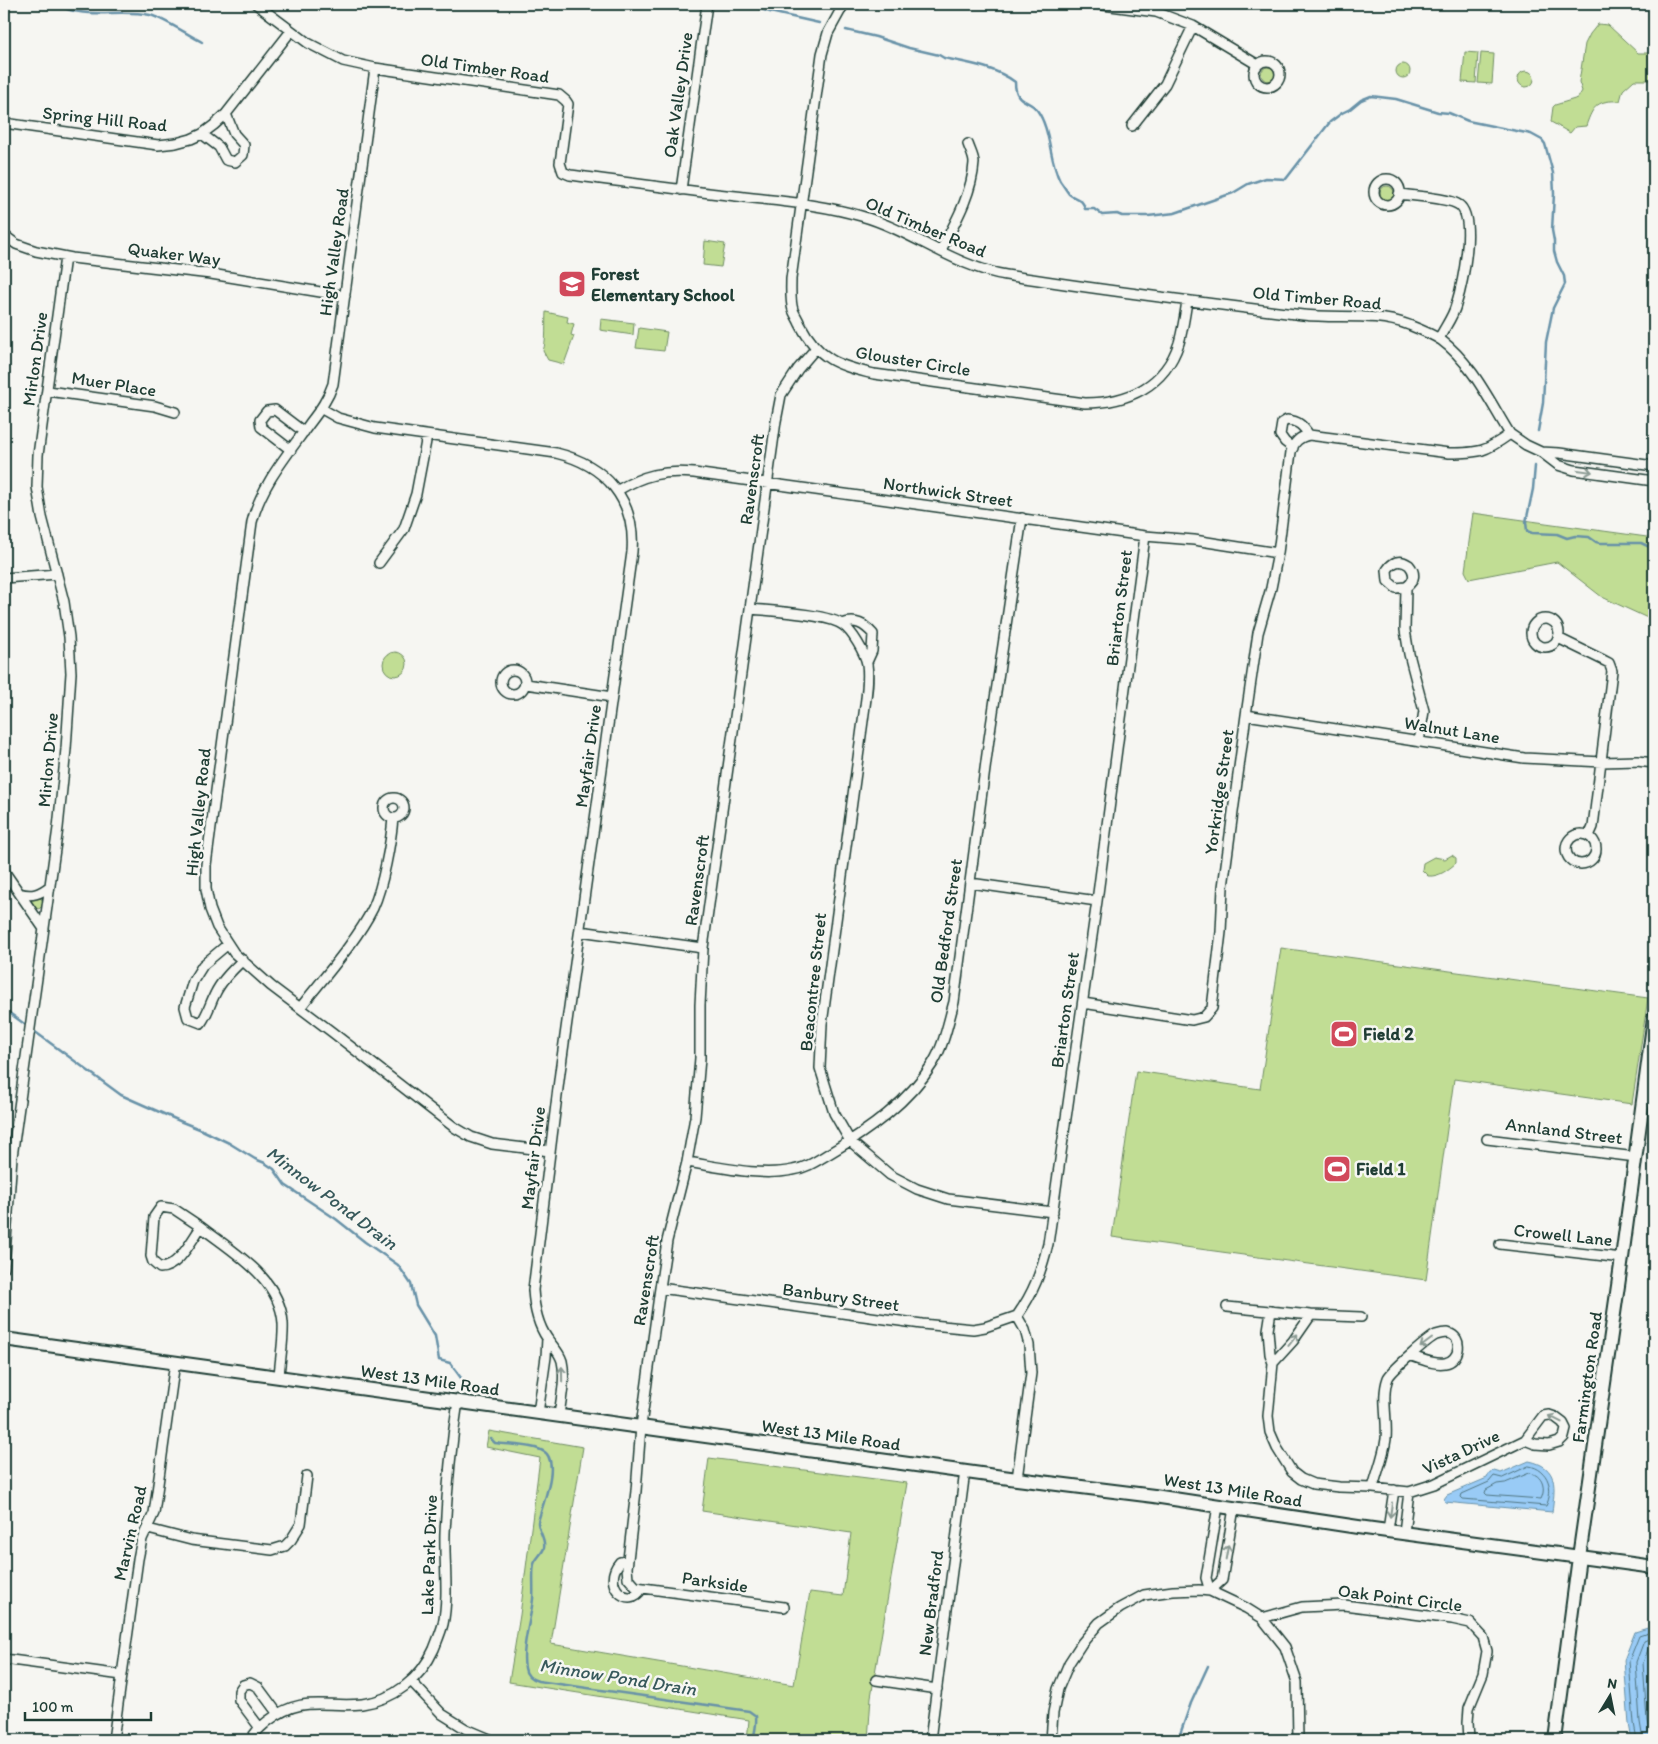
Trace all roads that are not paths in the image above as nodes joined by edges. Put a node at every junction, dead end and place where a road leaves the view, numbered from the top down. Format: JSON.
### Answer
{"nodes":[{"id":1,"x":256,"y":4,"type":"edge"},
{"id":2,"x":707,"y":4,"type":"edge"},
{"id":3,"x":844,"y":4,"type":"edge"},
{"id":4,"x":1096,"y":4,"type":"edge"},
{"id":5,"x":1113,"y":5,"type":"edge"},
{"id":6,"x":1192,"y":26,"type":"junction"},
{"id":7,"x":290,"y":31,"type":"junction"},
{"id":8,"x":1258,"y":65,"type":"dead end"},
{"id":9,"x":375,"y":68,"type":"junction"},
{"id":10,"x":226,"y":114,"type":"junction"},
{"id":11,"x":4,"y":123,"type":"edge"},
{"id":12,"x":1132,"y":126,"type":"dead end"},
{"id":13,"x":202,"y":134,"type":"junction"},
{"id":14,"x":968,"y":144,"type":"dead end"},
{"id":15,"x":681,"y":190,"type":"junction"},
{"id":16,"x":1399,"y":194,"type":"dead end"},
{"id":17,"x":800,"y":204,"type":"junction"},
{"id":18,"x":4,"y":235,"type":"edge"},
{"id":19,"x":941,"y":250,"type":"junction"},
{"id":20,"x":65,"y":257,"type":"junction"},
{"id":21,"x":345,"y":296,"type":"junction"},
{"id":22,"x":1187,"y":301,"type":"junction"},
{"id":23,"x":1439,"y":339,"type":"junction"},
{"id":24,"x":816,"y":348,"type":"junction"},
{"id":25,"x":48,"y":390,"type":"junction"},
{"id":26,"x":322,"y":409,"type":"junction"},
{"id":27,"x":175,"y":412,"type":"dead end"},
{"id":28,"x":304,"y":432,"type":"junction"},
{"id":29,"x":1510,"y":434,"type":"junction"},
{"id":30,"x":1310,"y":435,"type":"junction"},
{"id":31,"x":427,"y":436,"type":"junction"},
{"id":32,"x":1293,"y":448,"type":"junction"},
{"id":33,"x":291,"y":450,"type":"junction"},
{"id":34,"x":1541,"y":452,"type":"junction"},
{"id":35,"x":1621,"y":462,"type":"junction"},
{"id":36,"x":1654,"y":466,"type":"edge"},
{"id":37,"x":1619,"y":476,"type":"junction"},
{"id":38,"x":1654,"y":481,"type":"edge"},
{"id":39,"x":768,"y":484,"type":"junction"},
{"id":40,"x":618,"y":490,"type":"junction"},
{"id":41,"x":1022,"y":518,"type":"junction"},
{"id":42,"x":1145,"y":536,"type":"junction"},
{"id":43,"x":1278,"y":553,"type":"junction"},
{"id":44,"x":379,"y":563,"type":"dead end"},
{"id":45,"x":57,"y":574,"type":"junction"},
{"id":46,"x":4,"y":578,"type":"edge"},
{"id":47,"x":1406,"y":587,"type":"dead end"},
{"id":48,"x":751,"y":609,"type":"junction"},
{"id":49,"x":842,"y":624,"type":"junction"},
{"id":50,"x":1558,"y":638,"type":"dead end"},
{"id":51,"x":867,"y":662,"type":"junction"},
{"id":52,"x":526,"y":684,"type":"dead end"},
{"id":53,"x":612,"y":696,"type":"junction"},
{"id":54,"x":1246,"y":715,"type":"junction"},
{"id":55,"x":1419,"y":742,"type":"junction"},
{"id":56,"x":1602,"y":762,"type":"junction"},
{"id":57,"x":1654,"y":763,"type":"edge"},
{"id":58,"x":393,"y":818,"type":"dead end"},
{"id":59,"x":1589,"y":836,"type":"dead end"},
{"id":60,"x":4,"y":871,"type":"edge"},
{"id":61,"x":970,"y":883,"type":"junction"},
{"id":62,"x":50,"y":886,"type":"junction"},
{"id":63,"x":20,"y":893,"type":"junction"},
{"id":64,"x":1096,"y":901,"type":"junction"},
{"id":65,"x":44,"y":929,"type":"junction"},
{"id":66,"x":580,"y":931,"type":"junction"},
{"id":67,"x":228,"y":944,"type":"junction"},
{"id":68,"x":704,"y":948,"type":"junction"},
{"id":69,"x":242,"y":960,"type":"junction"},
{"id":70,"x":1082,"y":1003,"type":"junction"},
{"id":71,"x":300,"y":1008,"type":"junction"},
{"id":72,"x":1654,"y":1018,"type":"edge"},
{"id":73,"x":1487,"y":1139,"type":"dead end"},
{"id":74,"x":850,"y":1141,"type":"junction"},
{"id":75,"x":550,"y":1151,"type":"junction"},
{"id":76,"x":8,"y":1156,"type":"edge"},
{"id":77,"x":1636,"y":1157,"type":"junction"},
{"id":78,"x":687,"y":1162,"type":"junction"},
{"id":79,"x":1053,"y":1212,"type":"junction"},
{"id":80,"x":201,"y":1227,"type":"junction"},
{"id":81,"x":1500,"y":1244,"type":"dead end"},
{"id":82,"x":1622,"y":1258,"type":"junction"},
{"id":83,"x":4,"y":1268,"type":"edge"},
{"id":84,"x":660,"y":1288,"type":"junction"},
{"id":85,"x":1227,"y":1307,"type":"dead end"},
{"id":86,"x":1271,"y":1311,"type":"junction"},
{"id":87,"x":1311,"y":1315,"type":"junction"},
{"id":88,"x":1017,"y":1316,"type":"junction"},
{"id":89,"x":1361,"y":1318,"type":"dead end"},
{"id":90,"x":547,"y":1338,"type":"junction"},
{"id":91,"x":4,"y":1339,"type":"edge"},
{"id":92,"x":1412,"y":1356,"type":"junction"},
{"id":93,"x":175,"y":1362,"type":"junction"},
{"id":94,"x":1273,"y":1363,"type":"junction"},
{"id":95,"x":279,"y":1376,"type":"junction"},
{"id":96,"x":458,"y":1402,"type":"junction"},
{"id":97,"x":538,"y":1413,"type":"junction"},
{"id":98,"x":559,"y":1415,"type":"junction"},
{"id":99,"x":641,"y":1426,"type":"junction"},
{"id":100,"x":1525,"y":1440,"type":"dead end"},
{"id":101,"x":964,"y":1471,"type":"junction"},
{"id":102,"x":307,"y":1476,"type":"dead end"},
{"id":103,"x":1017,"y":1479,"type":"junction"},
{"id":104,"x":1373,"y":1488,"type":"junction"},
{"id":105,"x":1394,"y":1490,"type":"junction"},
{"id":106,"x":1409,"y":1492,"type":"junction"},
{"id":107,"x":1218,"y":1506,"type":"junction"},
{"id":108,"x":1234,"y":1508,"type":"junction"},
{"id":109,"x":148,"y":1529,"type":"junction"},
{"id":110,"x":1388,"y":1530,"type":"junction"},
{"id":111,"x":1404,"y":1532,"type":"junction"},
{"id":112,"x":1579,"y":1557,"type":"junction"},
{"id":113,"x":628,"y":1560,"type":"junction"},
{"id":114,"x":1654,"y":1568,"type":"edge"},
{"id":115,"x":642,"y":1588,"type":"junction"},
{"id":116,"x":1210,"y":1591,"type":"junction"},
{"id":117,"x":784,"y":1607,"type":"dead end"},
{"id":118,"x":1262,"y":1618,"type":"junction"},
{"id":119,"x":4,"y":1659,"type":"edge"},
{"id":120,"x":122,"y":1675,"type":"junction"},
{"id":121,"x":876,"y":1680,"type":"dead end"},
{"id":122,"x":411,"y":1681,"type":"junction"},
{"id":123,"x":937,"y":1689,"type":"junction"},
{"id":124,"x":278,"y":1714,"type":"junction"},
{"id":125,"x":260,"y":1728,"type":"junction"},
{"id":126,"x":113,"y":1740,"type":"edge"},
{"id":127,"x":251,"y":1740,"type":"edge"},
{"id":128,"x":492,"y":1740,"type":"edge"},
{"id":129,"x":930,"y":1740,"type":"edge"},
{"id":130,"x":1051,"y":1740,"type":"edge"},
{"id":131,"x":1298,"y":1740,"type":"edge"},
{"id":132,"x":1469,"y":1740,"type":"edge"},
{"id":133,"x":1555,"y":1740,"type":"edge"}],
"edges":[{"from":1,"to":7,"type":"street","name":"Old Timber Road"},
{"from":2,"to":15,"type":"street","name":"Oak Valley Drive"},
{"from":3,"to":17,"type":"street","name":"Glouster Circle"},
{"from":4,"to":5,"type":"street"},
{"from":5,"to":6,"type":"street"},
{"from":6,"to":8,"type":"street"},
{"from":6,"to":12,"type":"street"},
{"from":7,"to":9,"type":"street","name":"Old Timber Road"},
{"from":7,"to":10,"type":"street","name":"Spring Hill Road"},
{"from":9,"to":15,"type":"street","name":"Old Timber Road"},
{"from":9,"to":21,"type":"street","name":"High Valley Road"},
{"from":10,"to":13,"type":"street","name":"Spring Hill Road"},
{"from":10,"to":13,"type":"street"},
{"from":11,"to":13,"type":"street","name":"Spring Hill Road"},
{"from":14,"to":19,"type":"street"},
{"from":15,"to":17,"type":"street","name":"Old Timber Road"},
{"from":16,"to":23,"type":"street"},
{"from":17,"to":19,"type":"street","name":"Old Timber Road"},
{"from":17,"to":24,"type":"street","name":"Glouster Circle"},
{"from":18,"to":20,"type":"street","name":"Quaker Way"},
{"from":19,"to":22,"type":"street","name":"Old Timber Road"},
{"from":20,"to":21,"type":"street","name":"Quaker Way"},
{"from":20,"to":25,"type":"street","name":"Mirlon Drive"},
{"from":21,"to":26,"type":"street","name":"High Valley Road"},
{"from":22,"to":23,"type":"street","name":"Old Timber Road"},
{"from":22,"to":24,"type":"street","name":"Glouster Circle"},
{"from":23,"to":29,"type":"street","name":"Old Timber Road"},
{"from":24,"to":39,"type":"street","name":"Ravenscroft"},
{"from":25,"to":27,"type":"street","name":"Muer Place"},
{"from":25,"to":45,"type":"street","name":"Mirlon Drive"},
{"from":26,"to":28,"type":"street","name":"High Valley Road"},
{"from":26,"to":31,"type":"street","name":"Mayfair Drive"},
{"from":28,"to":33,"type":"street","name":"High Valley Road"},
{"from":28,"to":33,"type":"street"},
{"from":29,"to":30,"type":"street"},
{"from":29,"to":34,"type":"street"},
{"from":30,"to":32,"type":"street"},
{"from":30,"to":32,"type":"street"},
{"from":31,"to":40,"type":"street","name":"Mayfair Drive"},
{"from":31,"to":44,"type":"street"},
{"from":32,"to":43,"type":"street","name":"Yorkridge Street"},
{"from":33,"to":67,"type":"street","name":"High Valley Road"},
{"from":34,"to":35,"type":"street"},
{"from":34,"to":37,"type":"street","one_way":true},
{"from":35,"to":36,"type":"street"},
{"from":35,"to":37,"type":"street"},
{"from":37,"to":38,"type":"street"},
{"from":39,"to":40,"type":"street","name":"Northwick Street"},
{"from":39,"to":41,"type":"street","name":"Northwick Street"},
{"from":39,"to":48,"type":"street","name":"Ravenscroft"},
{"from":40,"to":53,"type":"street","name":"Mayfair Drive"},
{"from":41,"to":42,"type":"street","name":"Northwick Street"},
{"from":41,"to":61,"type":"street","name":"Old Bedford Street"},
{"from":42,"to":43,"type":"street","name":"Northwick Street"},
{"from":42,"to":64,"type":"street","name":"Briarton Street"},
{"from":43,"to":54,"type":"street","name":"Yorkridge Street"},
{"from":45,"to":46,"type":"street"},
{"from":45,"to":62,"type":"street","name":"Mirlon Drive"},
{"from":47,"to":55,"type":"street"},
{"from":48,"to":49,"type":"street","name":"Beacontree Street"},
{"from":48,"to":68,"type":"street","name":"Ravenscroft"},
{"from":49,"to":51,"type":"street","name":"Beacontree Street"},
{"from":49,"to":51,"type":"street","name":"Beacontree Street"},
{"from":50,"to":56,"type":"street"},
{"from":51,"to":74,"type":"street","name":"Beacontree Street"},
{"from":52,"to":53,"type":"street"},
{"from":53,"to":66,"type":"street","name":"Mayfair Drive"},
{"from":54,"to":55,"type":"street","name":"Walnut Lane"},
{"from":54,"to":70,"type":"street","name":"Yorkridge Street"},
{"from":55,"to":56,"type":"street","name":"Walnut Lane"},
{"from":56,"to":57,"type":"street","name":"Walnut Lane"},
{"from":56,"to":59,"type":"street"},
{"from":58,"to":71,"type":"street"},
{"from":60,"to":63,"type":"street"},
{"from":61,"to":64,"type":"street"},
{"from":61,"to":74,"type":"street","name":"Old Bedford Street"},
{"from":62,"to":63,"type":"street"},
{"from":62,"to":65,"type":"street","name":"Mirlon Drive"},
{"from":63,"to":65,"type":"street"},
{"from":64,"to":70,"type":"street","name":"Briarton Street"},
{"from":65,"to":76,"type":"street","name":"Mirlon Drive"},
{"from":66,"to":68,"type":"street"},
{"from":66,"to":75,"type":"street","name":"Mayfair Drive"},
{"from":67,"to":69,"type":"street","name":"High Valley Road"},
{"from":67,"to":69,"type":"street"},
{"from":68,"to":78,"type":"street","name":"Ravenscroft"},
{"from":69,"to":71,"type":"street","name":"High Valley Road"},
{"from":70,"to":79,"type":"street","name":"Briarton Street"},
{"from":71,"to":75,"type":"street","name":"High Valley Road"},
{"from":72,"to":77,"type":"street","name":"Farmington Road"},
{"from":73,"to":77,"type":"street","name":"Annland Street"},
{"from":74,"to":78,"type":"street","name":"Old Bedford Street"},
{"from":74,"to":79,"type":"street","name":"Beacontree Street"},
{"from":75,"to":90,"type":"street","name":"Mayfair Drive"},
{"from":76,"to":83,"type":"street","name":"Mirlon Drive"},
{"from":77,"to":82,"type":"street","name":"Farmington Road"},
{"from":78,"to":84,"type":"street","name":"Ravenscroft"},
{"from":79,"to":88,"type":"street","name":"Briarton Street"},
{"from":80,"to":80,"type":"street"},
{"from":80,"to":95,"type":"street"},
{"from":81,"to":82,"type":"street","name":"Crowell Lane"},
{"from":82,"to":112,"type":"street","name":"Farmington Road"},
{"from":84,"to":88,"type":"street","name":"Banbury Street"},
{"from":84,"to":99,"type":"street","name":"Ravenscroft"},
{"from":85,"to":86,"type":"street"},
{"from":86,"to":87,"type":"street"},
{"from":86,"to":94,"type":"street","name":"Vista Drive"},
{"from":87,"to":89,"type":"street"},
{"from":94,"to":87,"type":"street","one_way":true},
{"from":88,"to":103,"type":"street"},
{"from":90,"to":97,"type":"street","name":"Mayfair Drive"},
{"from":98,"to":90,"type":"street","name":"Mayfair Drive","one_way":true},
{"from":91,"to":93,"type":"street","name":"West 13 Mile Road"},
{"from":92,"to":92,"type":"street","one_way":true},
{"from":92,"to":104,"type":"street"},
{"from":93,"to":95,"type":"street","name":"West 13 Mile Road"},
{"from":93,"to":109,"type":"street","name":"Marvin Road"},
{"from":94,"to":104,"type":"street","name":"Vista Drive"},
{"from":95,"to":96,"type":"street","name":"West 13 Mile Road"},
{"from":96,"to":97,"type":"street","name":"West 13 Mile Road"},
{"from":96,"to":122,"type":"street","name":"Lake Park Drive"},
{"from":97,"to":98,"type":"street","name":"West 13 Mile Road"},
{"from":98,"to":99,"type":"street","name":"West 13 Mile Road"},
{"from":99,"to":101,"type":"street","name":"West 13 Mile Road"},
{"from":99,"to":113,"type":"street"},
{"from":100,"to":106,"type":"street","name":"Vista Drive"},
{"from":101,"to":103,"type":"street","name":"West 13 Mile Road"},
{"from":101,"to":123,"type":"street","name":"New Bradford"},
{"from":102,"to":109,"type":"street"},
{"from":103,"to":107,"type":"street","name":"West 13 Mile Road"},
{"from":104,"to":105,"type":"street","name":"Vista Drive"},
{"from":105,"to":106,"type":"street","name":"Vista Drive"},
{"from":105,"to":110,"type":"street","one_way":true},
{"from":106,"to":111,"type":"street","name":"Vista Drive"},
{"from":107,"to":108,"type":"street","name":"West 13 Mile Road"},
{"from":107,"to":116,"type":"street"},
{"from":108,"to":110,"type":"street","name":"West 13 Mile Road"},
{"from":116,"to":108,"type":"street","one_way":true},
{"from":109,"to":120,"type":"street","name":"Marvin Road"},
{"from":110,"to":111,"type":"street","name":"West 13 Mile Road"},
{"from":111,"to":112,"type":"street","name":"West 13 Mile Road"},
{"from":112,"to":114,"type":"street","name":"West 13 Mile Road"},
{"from":112,"to":133,"type":"street","name":"Farmington Road"},
{"from":113,"to":115,"type":"street"},
{"from":113,"to":115,"type":"street","name":"Parkside"},
{"from":115,"to":117,"type":"street","name":"Parkside"},
{"from":116,"to":118,"type":"street"},
{"from":116,"to":130,"type":"street"},
{"from":118,"to":131,"type":"street"},
{"from":118,"to":132,"type":"street","name":"Oak Point Circle"},
{"from":119,"to":120,"type":"street"},
{"from":120,"to":126,"type":"street","name":"Marvin Road"},
{"from":121,"to":123,"type":"street"},
{"from":122,"to":124,"type":"street","name":"Lake Park Drive"},
{"from":122,"to":128,"type":"street"},
{"from":123,"to":129,"type":"street","name":"New Bradford"},
{"from":124,"to":125,"type":"street","name":"Lake Park Drive"},
{"from":124,"to":125,"type":"street"},
{"from":125,"to":127,"type":"street","name":"Lake Park Drive"}]}
